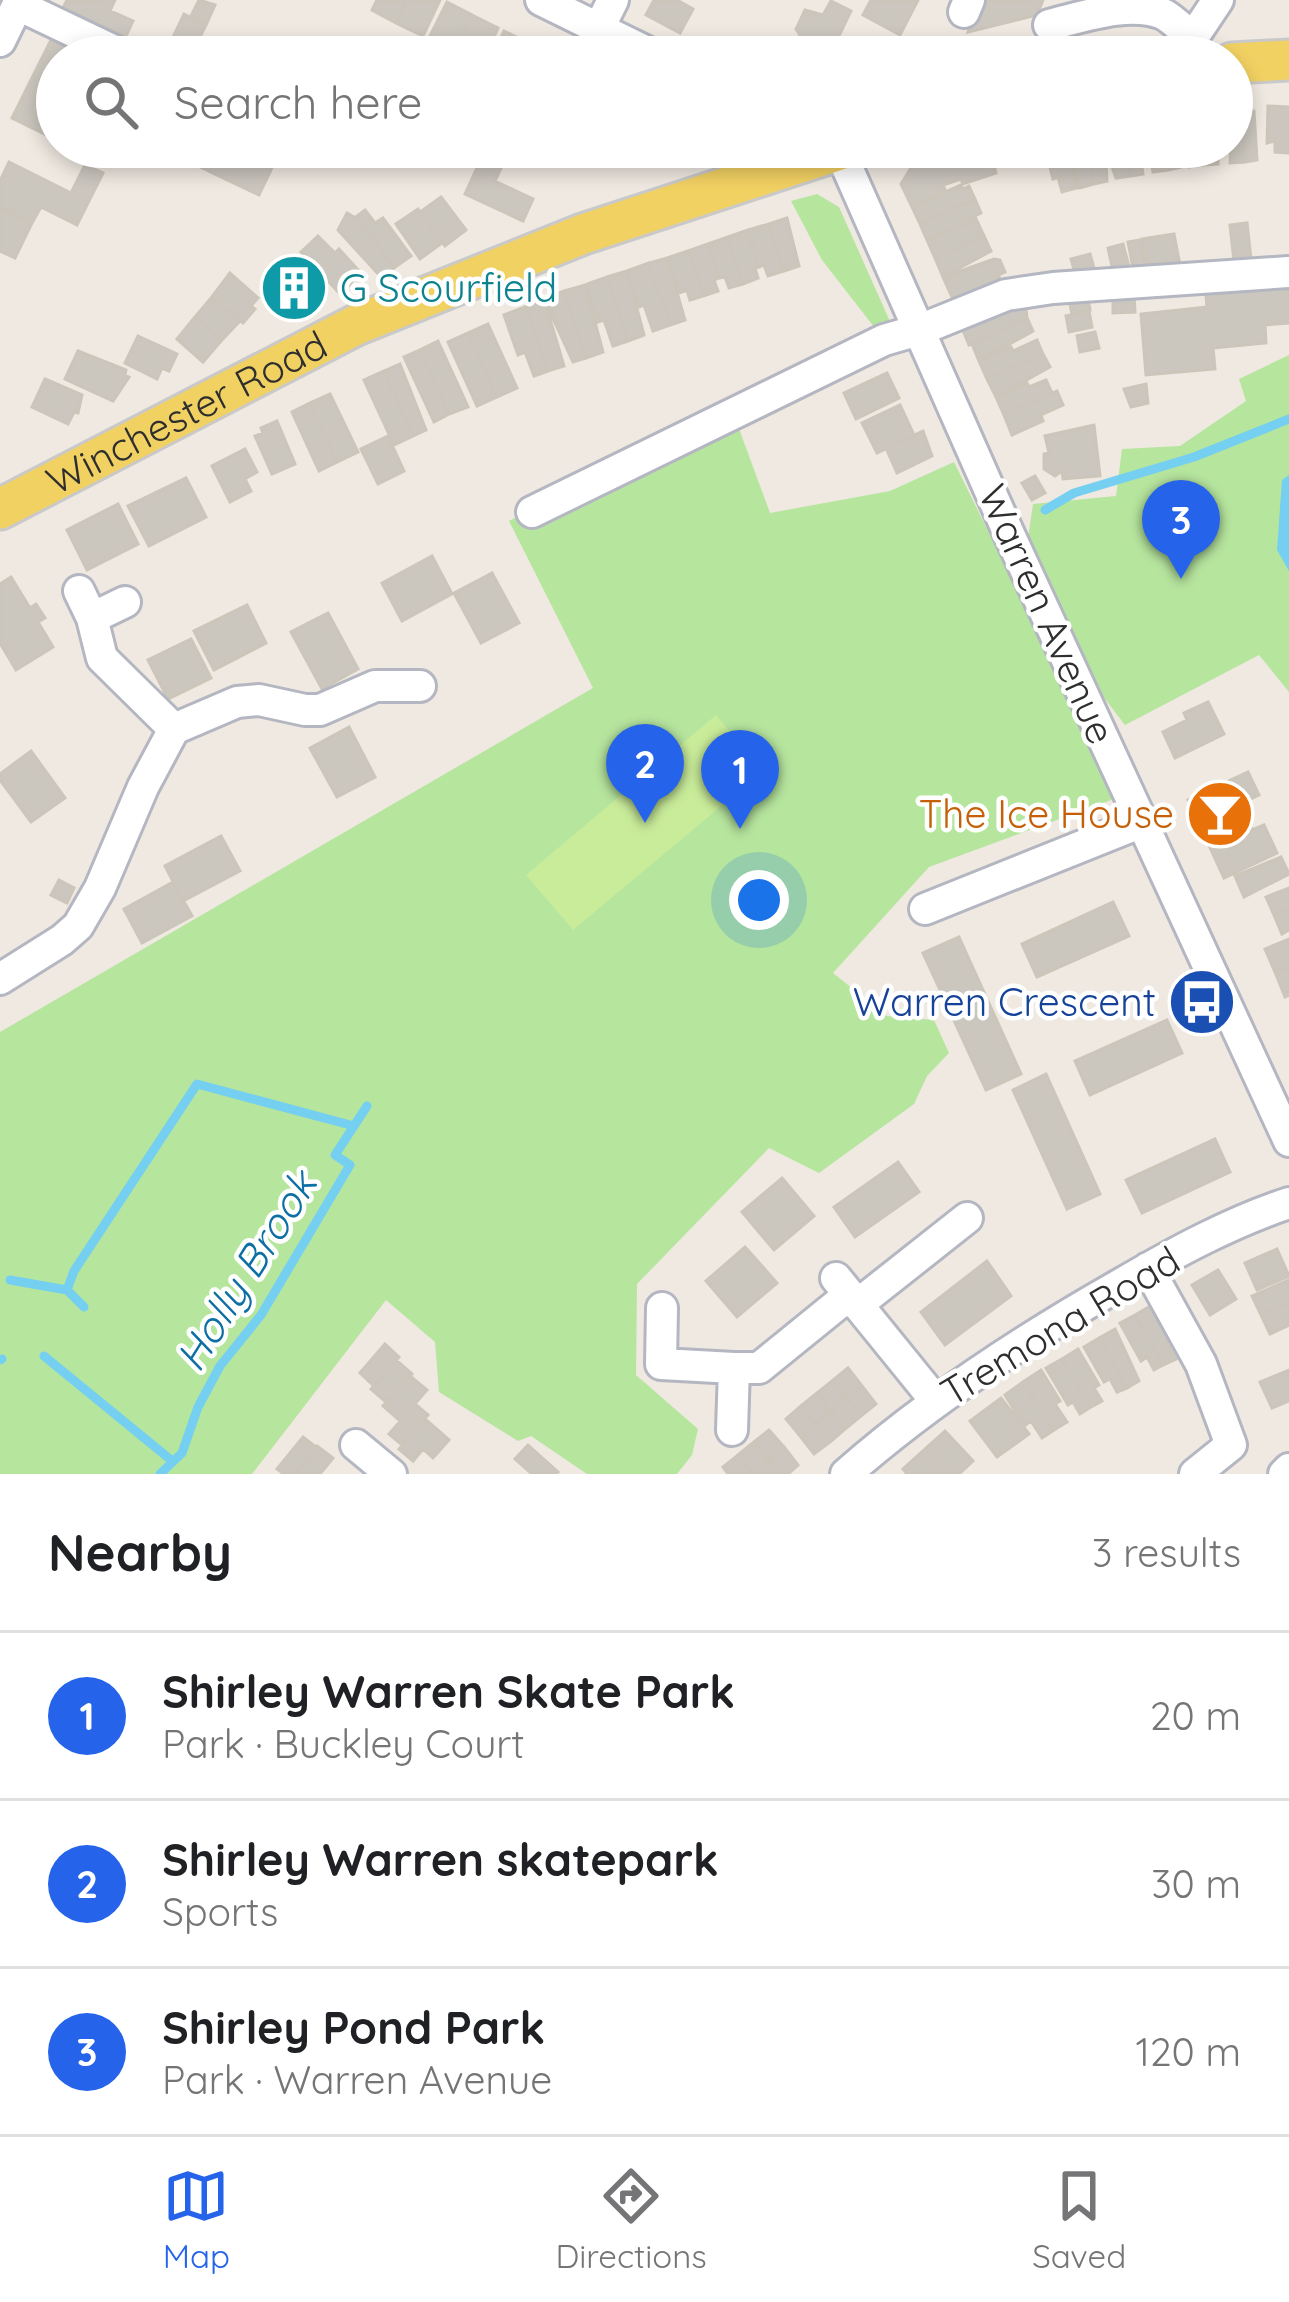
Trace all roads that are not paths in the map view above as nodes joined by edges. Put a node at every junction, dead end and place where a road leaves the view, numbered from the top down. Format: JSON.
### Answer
{"nodes":[{"id":1,"x":541,"y":0,"type":"edge"},
{"id":2,"x":614,"y":0,"type":"edge"},
{"id":3,"x":1218,"y":0,"type":"edge"},
{"id":4,"x":19,"y":2,"type":"edge"},
{"id":5,"x":1049,"y":25,"type":"dead end"},
{"id":6,"x":598,"y":28,"type":"junction"},
{"id":7,"x":86,"y":36,"type":"edge"},
{"id":8,"x":614,"y":36,"type":"edge"},
{"id":9,"x":1179,"y":36,"type":"edge"},
{"id":10,"x":1195,"y":36,"type":"edge"},
{"id":11,"x":0,"y":41,"type":"edge"},
{"id":12,"x":1289,"y":60,"type":"edge"},
{"id":13,"x":1253,"y":62,"type":"edge"},
{"id":14,"x":740,"y":168,"type":"edge"},
{"id":15,"x":850,"y":168,"type":"edge"},
{"id":16,"x":1289,"y":272,"type":"edge"},
{"id":17,"x":922,"y":329,"type":"junction"},
{"id":18,"x":0,"y":509,"type":"edge"},
{"id":19,"x":532,"y":512,"type":"dead end"},
{"id":20,"x":124,"y":602,"type":"dead end"},
{"id":21,"x":421,"y":686,"type":"dead end"},
{"id":22,"x":174,"y":729,"type":"junction"},
{"id":23,"x":1142,"y":822,"type":"junction"},
{"id":24,"x":925,"y":909,"type":"dead end"},
{"id":25,"x":0,"y":979,"type":"edge"},
{"id":26,"x":1289,"y":1142,"type":"edge"},
{"id":27,"x":1289,"y":1203,"type":"edge"},
{"id":28,"x":967,"y":1218,"type":"dead end"},
{"id":29,"x":1148,"y":1268,"type":"junction"},
{"id":30,"x":847,"y":1292,"type":"junction"},
{"id":31,"x":662,"y":1308,"type":"dead end"},
{"id":32,"x":734,"y":1368,"type":"junction"},
{"id":33,"x":935,"y":1400,"type":"junction"},
{"id":34,"x":732,"y":1430,"type":"dead end"},
{"id":35,"x":356,"y":1444,"type":"dead end"},
{"id":36,"x":383,"y":1472,"type":"edge"},
{"id":37,"x":846,"y":1474,"type":"edge"},
{"id":38,"x":1195,"y":1474,"type":"edge"}],
"edges":[{"from":1,"to":6,"type":"street"},
{"from":2,"to":6,"type":"street"},
{"from":3,"to":10,"type":"street"},
{"from":4,"to":7,"type":"street"},
{"from":4,"to":11,"type":"street"},
{"from":5,"to":9,"type":"street"},
{"from":6,"to":8,"type":"street"},
{"from":12,"to":13,"type":"main road"},
{"from":14,"to":18,"type":"main road","name":"Winchester Road"},
{"from":15,"to":17,"type":"street","name":"Warren Avenue"},
{"from":16,"to":17,"type":"street"},
{"from":17,"to":19,"type":"street"},
{"from":17,"to":23,"type":"street","name":"Warren Avenue"},
{"from":20,"to":22,"type":"street"},
{"from":21,"to":22,"type":"street"},
{"from":22,"to":25,"type":"street"},
{"from":23,"to":24,"type":"street"},
{"from":23,"to":26,"type":"street","name":"Warren Avenue"},
{"from":27,"to":29,"type":"street","name":"Tremona Road"},
{"from":28,"to":30,"type":"street"},
{"from":29,"to":33,"type":"street","name":"Tremona Road"},
{"from":29,"to":38,"type":"street"},
{"from":30,"to":32,"type":"street"},
{"from":30,"to":33,"type":"street"},
{"from":31,"to":32,"type":"street"},
{"from":32,"to":34,"type":"street"},
{"from":33,"to":37,"type":"street","name":"Tremona Road"},
{"from":35,"to":36,"type":"street"}]}
